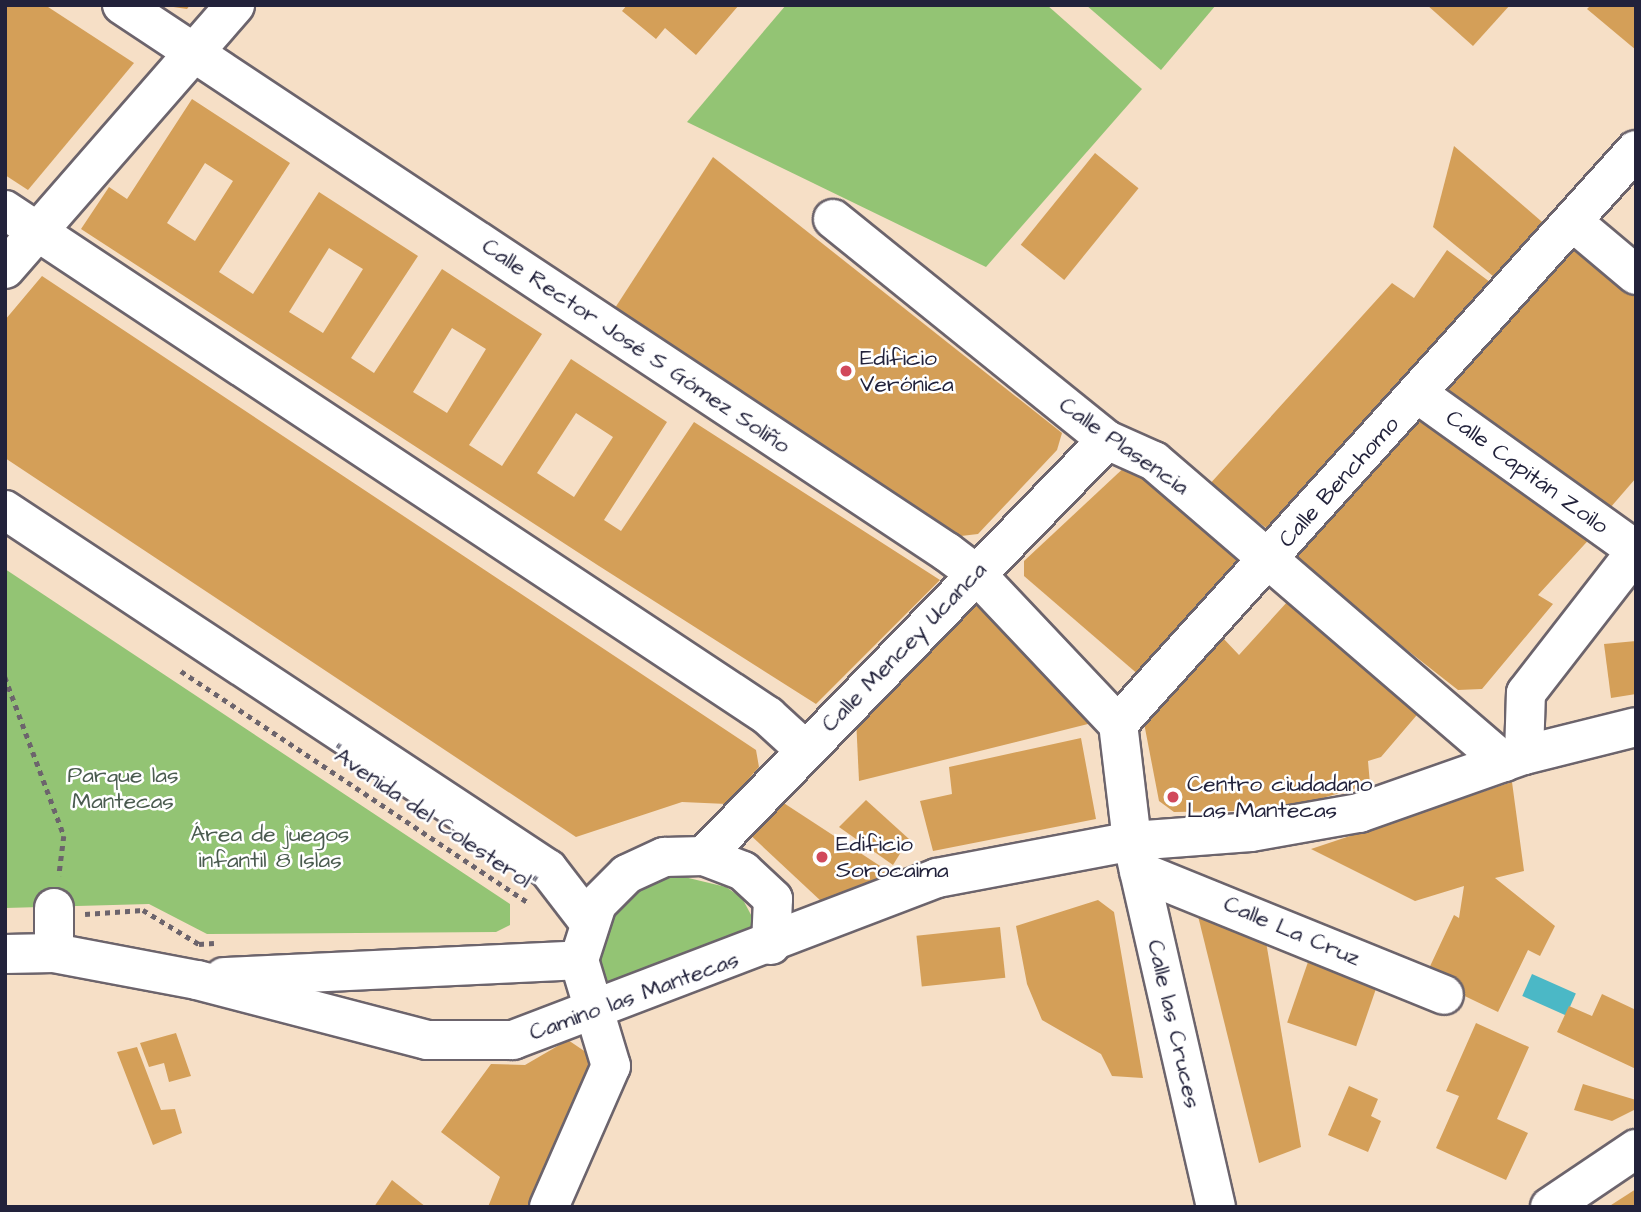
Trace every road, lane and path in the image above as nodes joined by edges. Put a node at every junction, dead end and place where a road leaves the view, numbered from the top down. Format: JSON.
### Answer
{"nodes":[{"id":1,"x":122,"y":5,"type":"edge"},
{"id":2,"x":236,"y":5,"type":"edge"},
{"id":3,"x":195,"y":53,"type":"junction"},
{"id":4,"x":1636,"y":150,"type":"edge"},
{"id":5,"x":5,"y":210,"type":"edge"},
{"id":6,"x":833,"y":219,"type":"dead end"},
{"id":7,"x":1573,"y":222,"type":"junction"},
{"id":8,"x":37,"y":231,"type":"junction"},
{"id":9,"x":5,"y":269,"type":"edge"},
{"id":10,"x":1636,"y":275,"type":"edge"},
{"id":11,"x":1418,"y":394,"type":"junction"},
{"id":12,"x":1107,"y":440,"type":"junction"},
{"id":13,"x":5,"y":510,"type":"edge"},
{"id":14,"x":1636,"y":551,"type":"edge"},
{"id":15,"x":1269,"y":561,"type":"junction"},
{"id":16,"x":977,"y":575,"type":"junction"},
{"id":17,"x":167,"y":662,"type":"dead end"},
{"id":18,"x":5,"y":677,"type":"edge"},
{"id":19,"x":1118,"y":724,"type":"junction"},
{"id":20,"x":1636,"y":727,"type":"edge"},
{"id":21,"x":804,"y":749,"type":"junction"},
{"id":22,"x":1514,"y":758,"type":"junction"},
{"id":23,"x":704,"y":856,"type":"junction"},
{"id":24,"x":1136,"y":856,"type":"junction"},
{"id":25,"x":548,"y":869,"type":"junction"},
{"id":26,"x":617,"y":880,"type":"junction"},
{"id":27,"x":773,"y":899,"type":"junction"},
{"id":28,"x":538,"y":909,"type":"dead end"},
{"id":29,"x":588,"y":920,"type":"junction"},
{"id":30,"x":54,"y":925,"type":"junction"},
{"id":31,"x":821,"y":925,"type":"junction"},
{"id":32,"x":226,"y":943,"type":"dead end"},
{"id":33,"x":771,"y":944,"type":"junction"},
{"id":34,"x":5,"y":954,"type":"edge"},
{"id":35,"x":579,"y":960,"type":"junction"},
{"id":36,"x":197,"y":980,"type":"junction"},
{"id":37,"x":1444,"y":995,"type":"dead end"},
{"id":38,"x":598,"y":1013,"type":"junction"},
{"id":39,"x":1636,"y":1149,"type":"edge"},
{"id":40,"x":549,"y":1207,"type":"edge"},
{"id":41,"x":1216,"y":1207,"type":"edge"},
{"id":42,"x":1550,"y":1207,"type":"edge"}],
"edges":[{"from":1,"to":3,"type":"street","name":"Calle Rector José S Gómez Soliño"},
{"from":2,"to":3,"type":"street"},
{"from":3,"to":8,"type":"street"},
{"from":3,"to":16,"type":"street","name":"Calle Rector José S Gómez Soliño"},
{"from":4,"to":7,"type":"street","name":"Calle Benchomo"},
{"from":5,"to":8,"type":"street"},
{"from":6,"to":12,"type":"street","name":"Calle Plasencia"},
{"from":7,"to":10,"type":"street"},
{"from":7,"to":11,"type":"street","name":"Calle Benchomo"},
{"from":8,"to":9,"type":"street"},
{"from":8,"to":21,"type":"street"},
{"from":11,"to":14,"type":"street","name":"Calle Capitán Zoilo"},
{"from":11,"to":15,"type":"street","name":"Calle Benchomo"},
{"from":12,"to":15,"type":"street","name":"Calle Plasencia"},
{"from":12,"to":16,"type":"street","name":"Calle Mencey Ucanca"},
{"from":13,"to":25,"type":"street"},
{"from":14,"to":22,"type":"street","name":"Calle Capitán Zoilo"},
{"from":15,"to":19,"type":"street","name":"Calle Benchomo"},
{"from":15,"to":22,"type":"street","name":"Calle Plasencia"},
{"from":16,"to":19,"type":"street","name":"Calle Rector José S Gómez Soliño"},
{"from":16,"to":21,"type":"street","name":"Calle Mencey Ucanca"},
{"from":17,"to":28,"type":"path","name":"\"Avenida del Colesterol\""},
{"from":18,"to":30,"type":"path"},
{"from":19,"to":24,"type":"street"},
{"from":20,"to":22,"type":"street","name":"Camino las Mantecas"},
{"from":21,"to":23,"type":"street","name":"Calle Mencey Ucanca"},
{"from":22,"to":24,"type":"street","name":"Camino las Mantecas"},
{"from":23,"to":26,"type":"street"},
{"from":23,"to":27,"type":"street"},
{"from":24,"to":31,"type":"street","name":"Camino las Mantecas"},
{"from":24,"to":37,"type":"street","name":"Calle La Cruz"},
{"from":24,"to":41,"type":"street","name":"Calle las Cruces"},
{"from":25,"to":26,"type":"street"},
{"from":25,"to":29,"type":"street"},
{"from":26,"to":29,"type":"street"},
{"from":27,"to":31,"type":"street"},
{"from":27,"to":33,"type":"street"},
{"from":29,"to":35,"type":"street"},
{"from":30,"to":32,"type":"path"},
{"from":30,"to":34,"type":"street","name":"Camino las Mantecas"},
{"from":30,"to":36,"type":"street","name":"Camino las Mantecas"},
{"from":31,"to":33,"type":"street","name":"Camino las Mantecas"},
{"from":33,"to":38,"type":"street","name":"Camino las Mantecas"},
{"from":35,"to":36,"type":"street","name":"Camino las Mantecas"},
{"from":35,"to":38,"type":"street"},
{"from":36,"to":38,"type":"street","name":"Camino las Mantecas"},
{"from":38,"to":40,"type":"street"},
{"from":39,"to":42,"type":"street"}]}
